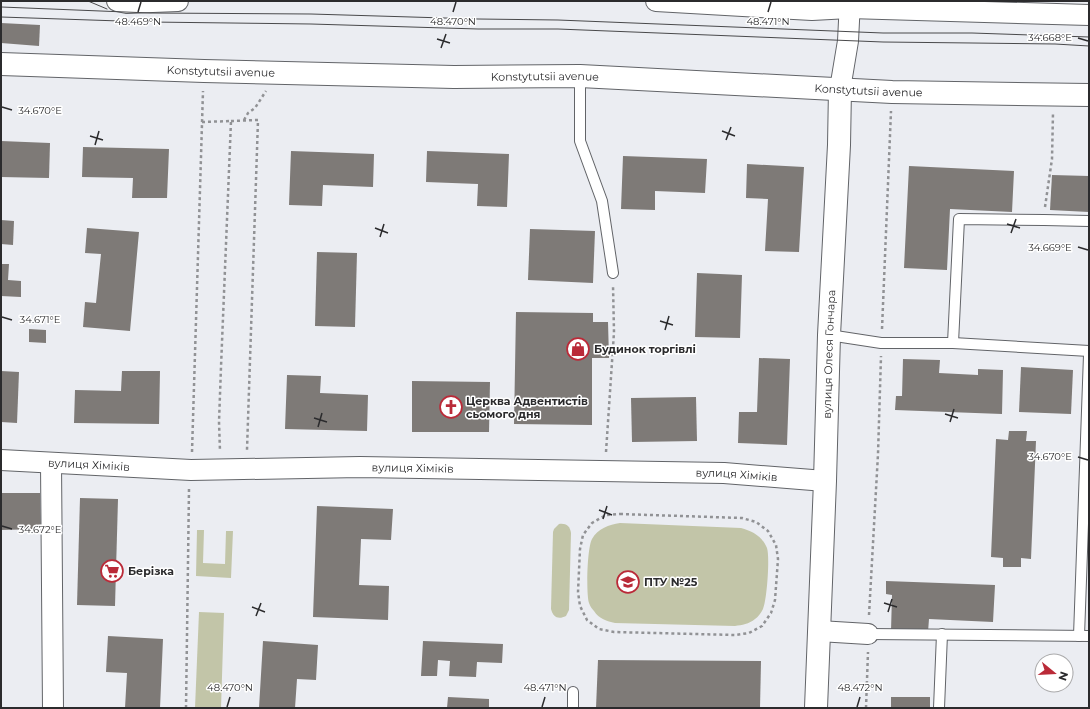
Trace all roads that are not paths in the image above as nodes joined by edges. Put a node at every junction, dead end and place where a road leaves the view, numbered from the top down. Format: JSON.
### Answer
{"nodes":[{"id":1,"x":117,"y":1,"type":"edge"},
{"id":2,"x":178,"y":1,"type":"edge"},
{"id":3,"x":656,"y":1,"type":"edge"},
{"id":4,"x":849,"y":4,"type":"edge"},
{"id":5,"x":885,"y":5,"type":"edge"},
{"id":6,"x":1089,"y":15,"type":"edge"},
{"id":7,"x":1,"y":64,"type":"edge"},
{"id":8,"x":580,"y":76,"type":"junction"},
{"id":9,"x":840,"y":89,"type":"junction"},
{"id":10,"x":1089,"y":95,"type":"edge"},
{"id":11,"x":1089,"y":222,"type":"edge"},
{"id":12,"x":613,"y":273,"type":"road end"},
{"id":13,"x":829,"y":335,"type":"junction"},
{"id":14,"x":953,"y":343,"type":"junction"},
{"id":15,"x":1089,"y":351,"type":"edge"},
{"id":16,"x":1089,"y":355,"type":"edge"},
{"id":17,"x":1,"y":460,"type":"edge"},
{"id":18,"x":52,"y":463,"type":"junction"},
{"id":19,"x":825,"y":481,"type":"junction"},
{"id":20,"x":819,"y":631,"type":"junction"},
{"id":21,"x":868,"y":634,"type":"joint"},
{"id":22,"x":942,"y":634,"type":"junction"},
{"id":23,"x":1084,"y":636,"type":"edge"},
{"id":24,"x":573,"y":692,"type":"dead end"},
{"id":25,"x":53,"y":708,"type":"edge"},
{"id":26,"x":573,"y":708,"type":"edge"},
{"id":27,"x":816,"y":708,"type":"edge"},
{"id":28,"x":939,"y":708,"type":"edge"}],
"edges":[{"from":1,"to":2,"type":"street"},
{"from":3,"to":4,"type":"street"},
{"from":4,"to":5,"type":"street"},
{"from":4,"to":9,"type":"street","name":"вулиця Олеся Гончара"},
{"from":5,"to":6,"type":"street"},
{"from":7,"to":8,"type":"street","name":"Konstytutsii avenue"},
{"from":8,"to":9,"type":"street","name":"Konstytutsii avenue"},
{"from":8,"to":12,"type":"lane"},
{"from":9,"to":10,"type":"street","name":"Konstytutsii avenue"},
{"from":9,"to":13,"type":"street","name":"вулиця Олеся Гончара"},
{"from":11,"to":14,"type":"lane"},
{"from":13,"to":14,"type":"lane"},
{"from":13,"to":19,"type":"street","name":"вулиця Олеся Гончара"},
{"from":14,"to":15,"type":"lane"},
{"from":16,"to":23,"type":"lane"},
{"from":17,"to":18,"type":"street","name":"вулиця Хіміків"},
{"from":18,"to":19,"type":"street","name":"вулиця Хіміків"},
{"from":18,"to":25,"type":"street"},
{"from":19,"to":20,"type":"street","name":"вулиця Олеся Гончара"},
{"from":20,"to":21,"type":"street"},
{"from":20,"to":27,"type":"street","name":"вулиця Олеся Гончара"},
{"from":21,"to":22,"type":"lane"},
{"from":22,"to":23,"type":"lane"},
{"from":22,"to":28,"type":"lane"},
{"from":24,"to":26,"type":"lane"}]}
